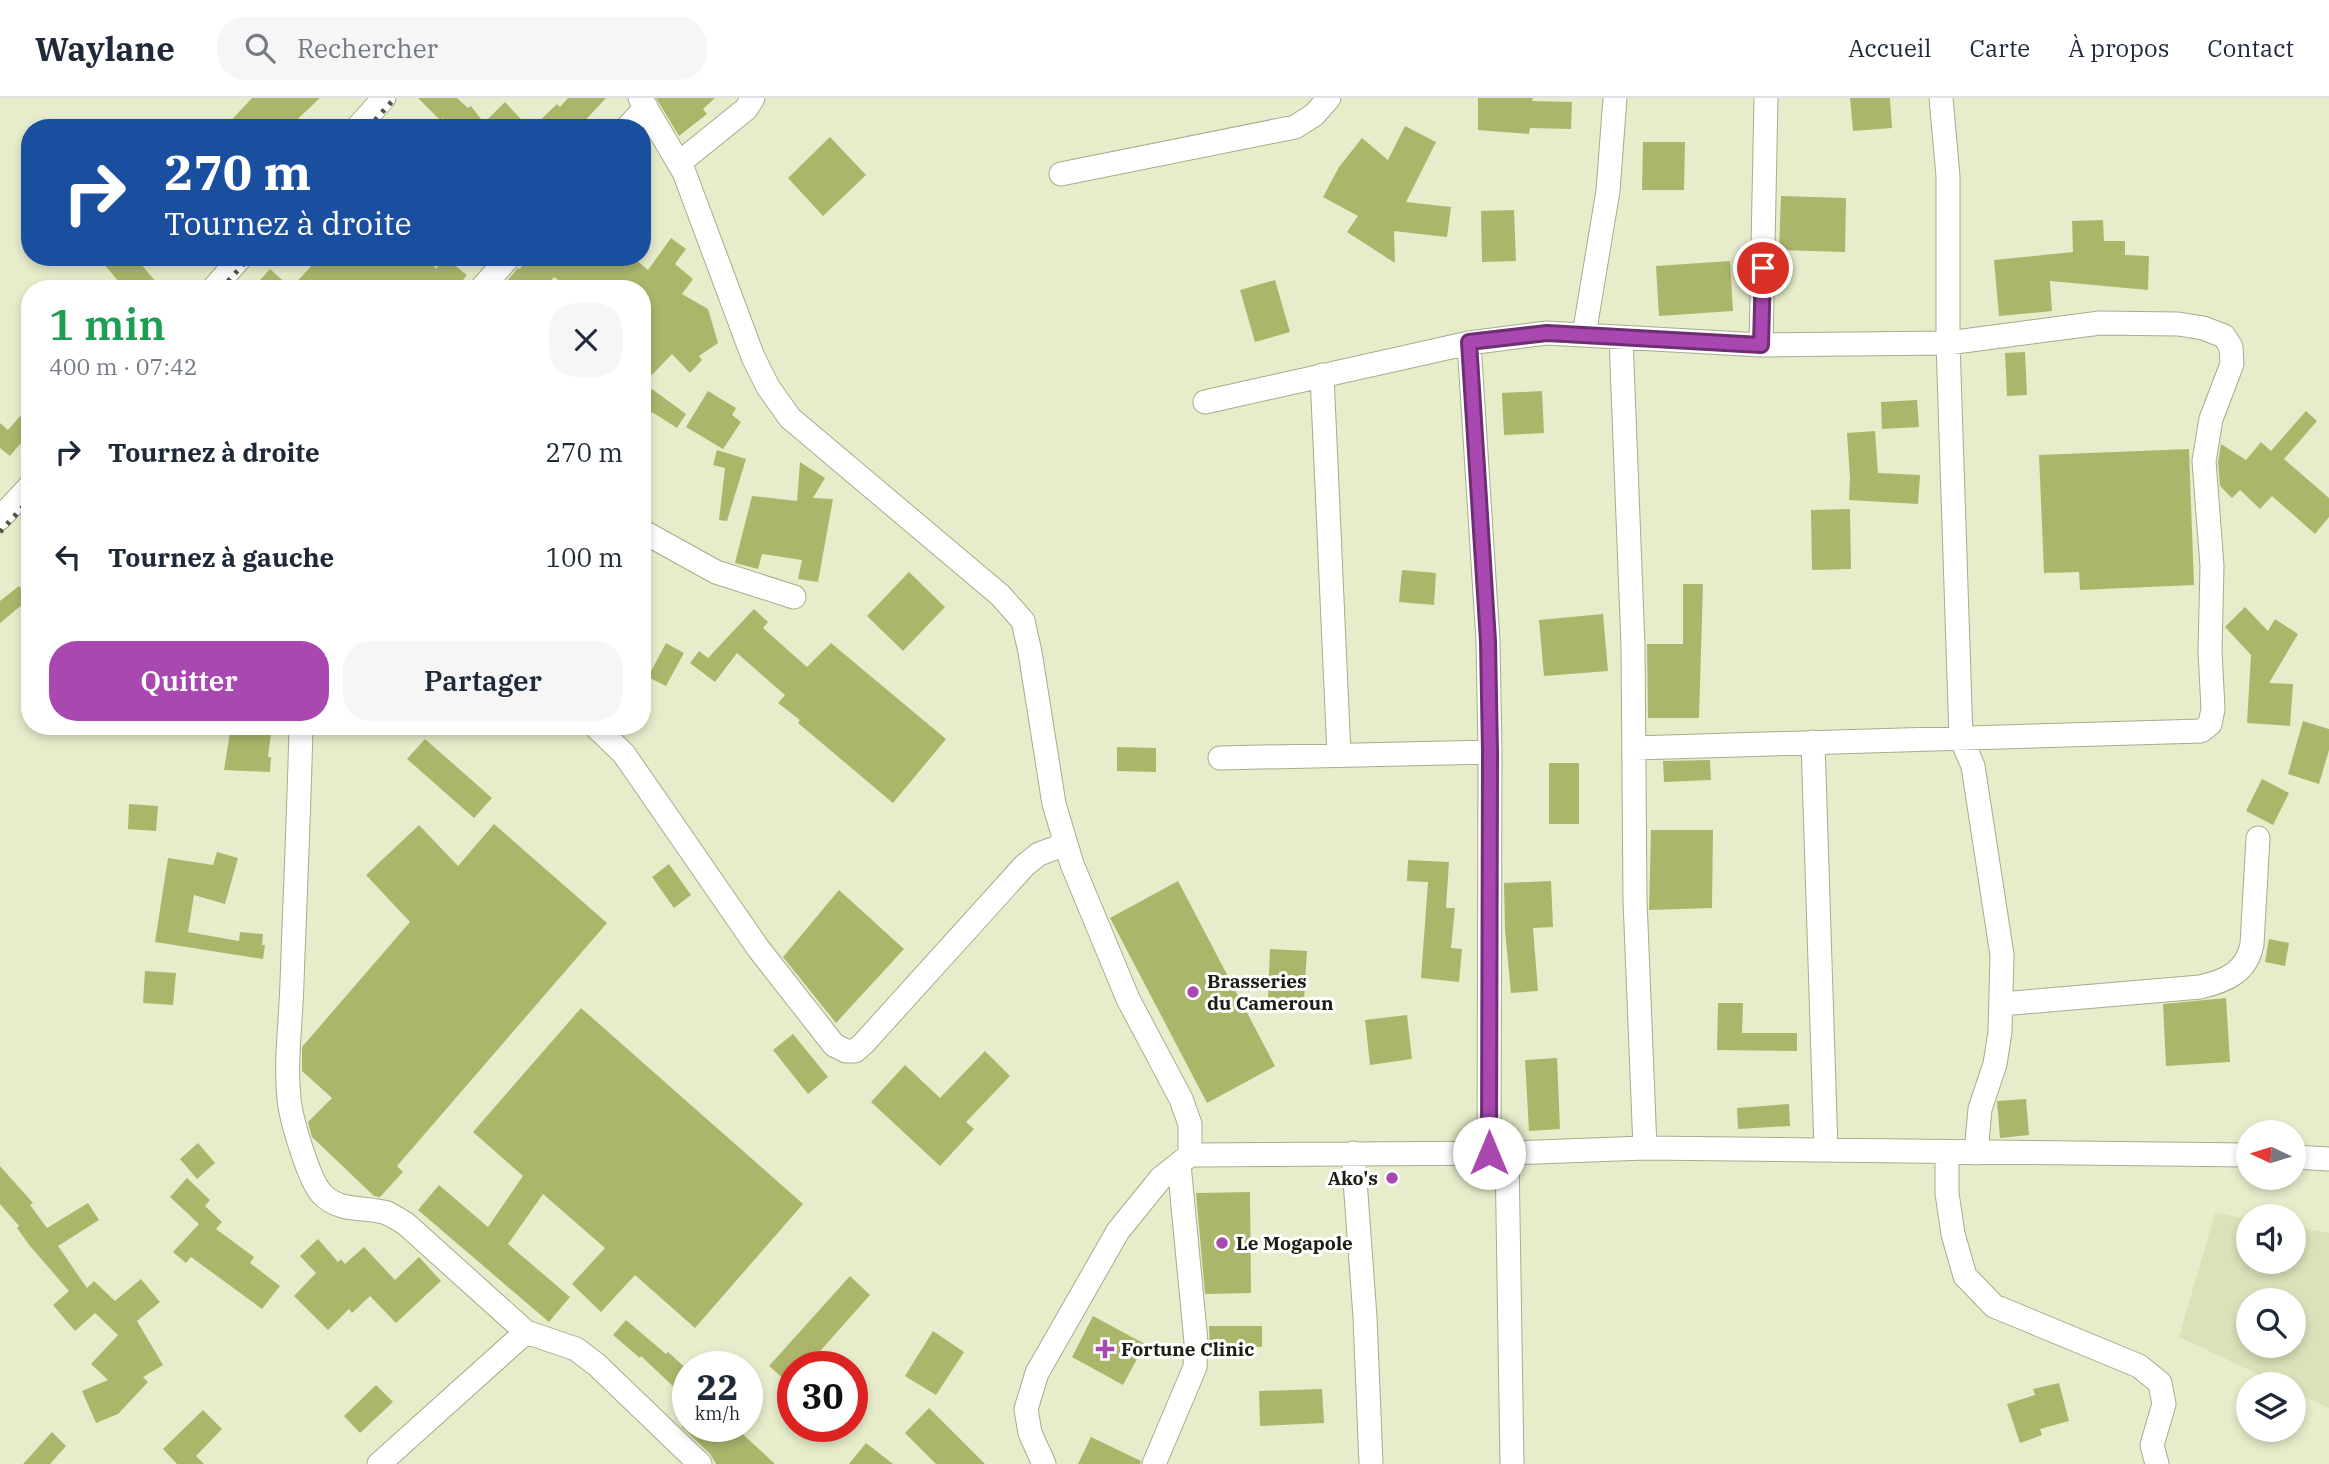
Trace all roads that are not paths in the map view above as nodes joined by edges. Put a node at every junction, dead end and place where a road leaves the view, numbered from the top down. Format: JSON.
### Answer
{"nodes":[{"id":1,"x":384,"y":98,"type":"edge"},
{"id":2,"x":753,"y":98,"type":"edge"},
{"id":3,"x":1329,"y":98,"type":"edge"},
{"id":4,"x":1615,"y":98,"type":"edge"},
{"id":5,"x":1766,"y":98,"type":"edge"},
{"id":6,"x":1941,"y":98,"type":"edge"},
{"id":7,"x":643,"y":102,"type":"edge"},
{"id":8,"x":365,"y":119,"type":"edge"},
{"id":9,"x":633,"y":119,"type":"edge"},
{"id":10,"x":679,"y":163,"type":"junction"},
{"id":11,"x":1061,"y":174,"type":"dead end"},
{"id":12,"x":233,"y":266,"type":"edge"},
{"id":13,"x":501,"y":266,"type":"edge"},
{"id":14,"x":221,"y":280,"type":"edge"},
{"id":15,"x":489,"y":280,"type":"edge"},
{"id":16,"x":1584,"y":335,"type":"junction"},
{"id":17,"x":1621,"y":338,"type":"junction"},
{"id":18,"x":1469,"y":342,"type":"junction"},
{"id":19,"x":1948,"y":343,"type":"junction"},
{"id":20,"x":1761,"y":345,"type":"junction"},
{"id":21,"x":1322,"y":375,"type":"junction"},
{"id":22,"x":1205,"y":402,"type":"dead end"},
{"id":23,"x":21,"y":496,"type":"edge"},
{"id":24,"x":0,"y":518,"type":"edge"},
{"id":25,"x":651,"y":536,"type":"edge"},
{"id":26,"x":794,"y":597,"type":"dead end"},
{"id":27,"x":301,"y":735,"type":"edge"},
{"id":28,"x":604,"y":735,"type":"edge"},
{"id":29,"x":1961,"y":738,"type":"junction"},
{"id":30,"x":1813,"y":742,"type":"junction"},
{"id":31,"x":1634,"y":748,"type":"junction"},
{"id":32,"x":1490,"y":752,"type":"junction"},
{"id":33,"x":1339,"y":755,"type":"junction"},
{"id":34,"x":1220,"y":758,"type":"dead end"},
{"id":35,"x":2258,"y":838,"type":"dead end"},
{"id":36,"x":1066,"y":844,"type":"junction"},
{"id":37,"x":2001,"y":1004,"type":"junction"},
{"id":38,"x":1645,"y":1148,"type":"junction"},
{"id":39,"x":1826,"y":1150,"type":"junction"},
{"id":40,"x":1947,"y":1152,"type":"junction"},
{"id":41,"x":1353,"y":1153,"type":"junction"},
{"id":42,"x":1498,"y":1153,"type":"junction"},
{"id":43,"x":1976,"y":1153,"type":"junction"},
{"id":44,"x":2236,"y":1155,"type":"edge"},
{"id":45,"x":2306,"y":1158,"type":"edge"},
{"id":46,"x":2329,"y":1159,"type":"edge"},
{"id":47,"x":1184,"y":1160,"type":"junction"},
{"id":48,"x":526,"y":1332,"type":"junction"},
{"id":49,"x":379,"y":1464,"type":"edge"},
{"id":50,"x":700,"y":1464,"type":"edge"},
{"id":51,"x":1044,"y":1464,"type":"edge"},
{"id":52,"x":1154,"y":1464,"type":"edge"},
{"id":53,"x":1371,"y":1464,"type":"edge"},
{"id":54,"x":1512,"y":1464,"type":"edge"},
{"id":55,"x":2157,"y":1464,"type":"edge"}],
"edges":[{"from":1,"to":8,"type":"street"},
{"from":2,"to":10,"type":"street"},
{"from":3,"to":11,"type":"street"},
{"from":4,"to":16,"type":"street"},
{"from":5,"to":20,"type":"street"},
{"from":6,"to":19,"type":"street"},
{"from":7,"to":9,"type":"street"},
{"from":7,"to":10,"type":"street"},
{"from":10,"to":36,"type":"street"},
{"from":12,"to":14,"type":"street"},
{"from":13,"to":15,"type":"street"},
{"from":16,"to":17,"type":"street"},
{"from":16,"to":18,"type":"street"},
{"from":17,"to":20,"type":"street"},
{"from":17,"to":31,"type":"street"},
{"from":18,"to":21,"type":"street"},
{"from":18,"to":32,"type":"street"},
{"from":19,"to":20,"type":"street"},
{"from":19,"to":29,"type":"street"},
{"from":19,"to":29,"type":"street"},
{"from":21,"to":22,"type":"street"},
{"from":21,"to":33,"type":"street"},
{"from":23,"to":24,"type":"street"},
{"from":25,"to":26,"type":"street"},
{"from":27,"to":48,"type":"street"},
{"from":28,"to":36,"type":"street"},
{"from":29,"to":30,"type":"street"},
{"from":29,"to":37,"type":"street"},
{"from":30,"to":31,"type":"street"},
{"from":30,"to":39,"type":"street"},
{"from":31,"to":38,"type":"street"},
{"from":32,"to":33,"type":"street"},
{"from":32,"to":42,"type":"street"},
{"from":33,"to":34,"type":"street"},
{"from":35,"to":37,"type":"street"},
{"from":36,"to":47,"type":"street"},
{"from":37,"to":43,"type":"street"},
{"from":38,"to":39,"type":"street"},
{"from":38,"to":42,"type":"street"},
{"from":39,"to":40,"type":"street"},
{"from":40,"to":43,"type":"street"},
{"from":40,"to":55,"type":"street"},
{"from":41,"to":42,"type":"street"},
{"from":41,"to":47,"type":"street"},
{"from":41,"to":53,"type":"street"},
{"from":42,"to":54,"type":"street"},
{"from":43,"to":44,"type":"street"},
{"from":45,"to":46,"type":"street"},
{"from":47,"to":51,"type":"street"},
{"from":47,"to":52,"type":"street"},
{"from":48,"to":49,"type":"street"},
{"from":48,"to":50,"type":"street"}]}
